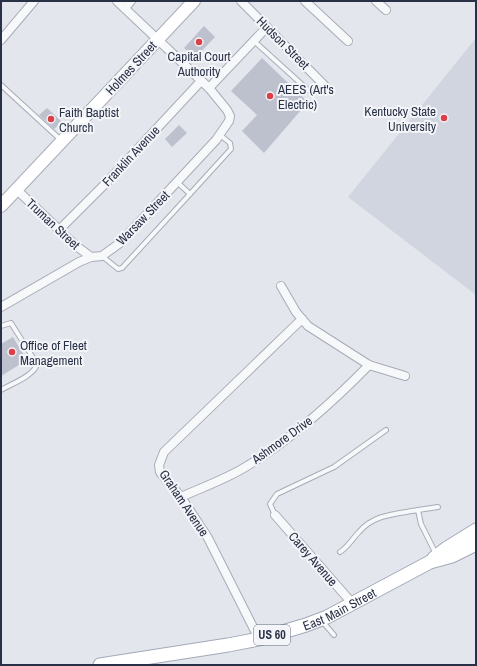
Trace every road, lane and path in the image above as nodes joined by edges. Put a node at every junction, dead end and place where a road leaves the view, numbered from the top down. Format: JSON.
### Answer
{"nodes":[{"id":1,"x":34,"y":1,"type":"edge"},
{"id":2,"x":117,"y":1,"type":"edge"},
{"id":3,"x":131,"y":1,"type":"edge"},
{"id":4,"x":194,"y":1,"type":"edge"},
{"id":5,"x":241,"y":1,"type":"edge"},
{"id":6,"x":305,"y":1,"type":"edge"},
{"id":7,"x":376,"y":1,"type":"edge"},
{"id":8,"x":124,"y":8,"type":"junction"},
{"id":9,"x":386,"y":10,"type":"dead end"},
{"id":10,"x":267,"y":27,"type":"junction"},
{"id":11,"x":1,"y":40,"type":"edge"},
{"id":12,"x":157,"y":40,"type":"junction"},
{"id":13,"x":254,"y":41,"type":"junction"},
{"id":14,"x":348,"y":41,"type":"dead end"},
{"id":15,"x":201,"y":81,"type":"junction"},
{"id":16,"x":1,"y":85,"type":"edge"},
{"id":17,"x":325,"y":86,"type":"dead end"},
{"id":18,"x":209,"y":88,"type":"junction"},
{"id":19,"x":308,"y":90,"type":"dead end"},
{"id":20,"x":220,"y":135,"type":"junction"},
{"id":21,"x":62,"y":141,"type":"junction"},
{"id":22,"x":177,"y":182,"type":"junction"},
{"id":23,"x":16,"y":189,"type":"junction"},
{"id":24,"x":190,"y":194,"type":"junction"},
{"id":25,"x":1,"y":206,"type":"edge"},
{"id":26,"x":59,"y":230,"type":"junction"},
{"id":27,"x":102,"y":256,"type":"junction"},
{"id":28,"x":91,"y":257,"type":"junction"},
{"id":29,"x":281,"y":286,"type":"dead end"},
{"id":30,"x":1,"y":307,"type":"edge"},
{"id":31,"x":302,"y":319,"type":"junction"},
{"id":32,"x":1,"y":326,"type":"edge"},
{"id":33,"x":369,"y":365,"type":"junction"},
{"id":34,"x":405,"y":376,"type":"dead end"},
{"id":35,"x":1,"y":390,"type":"edge"},
{"id":36,"x":386,"y":430,"type":"dead end"},
{"id":37,"x":181,"y":497,"type":"junction"},
{"id":38,"x":438,"y":506,"type":"dead end"},
{"id":39,"x":418,"y":510,"type":"junction"},
{"id":40,"x":275,"y":515,"type":"joint"},
{"id":41,"x":476,"y":530,"type":"edge"},
{"id":42,"x":476,"y":544,"type":"edge"},
{"id":43,"x":340,"y":552,"type":"dead end"},
{"id":44,"x":434,"y":559,"type":"junction"},
{"id":45,"x":352,"y":603,"type":"junction"},
{"id":46,"x":321,"y":619,"type":"junction"},
{"id":47,"x":334,"y":635,"type":"dead end"},
{"id":48,"x":259,"y":639,"type":"junction"},
{"id":49,"x":138,"y":662,"type":"edge"},
{"id":50,"x":100,"y":665,"type":"edge"}],
"edges":[{"from":1,"to":11,"type":"street"},
{"from":2,"to":8,"type":"street"},
{"from":3,"to":8,"type":"street"},
{"from":4,"to":12,"type":"main road","name":"Holmes Street"},
{"from":5,"to":10,"type":"street","name":"Hudson Street"},
{"from":6,"to":14,"type":"street"},
{"from":7,"to":9,"type":"street"},
{"from":8,"to":12,"type":"street"},
{"from":10,"to":13,"type":"street"},
{"from":10,"to":17,"type":"street","name":"Hudson Street"},
{"from":12,"to":15,"type":"street"},
{"from":12,"to":21,"type":"main road","name":"Holmes Street"},
{"from":13,"to":18,"type":"street"},
{"from":13,"to":19,"type":"lane"},
{"from":15,"to":18,"type":"street"},
{"from":15,"to":26,"type":"street","name":"Franklin Avenue"},
{"from":16,"to":21,"type":"lane"},
{"from":18,"to":20,"type":"street","name":"Warsaw Street"},
{"from":20,"to":22,"type":"street","name":"Warsaw Street"},
{"from":20,"to":24,"type":"lane"},
{"from":21,"to":23,"type":"main road","name":"Holmes Street"},
{"from":22,"to":24,"type":"lane"},
{"from":22,"to":27,"type":"street","name":"Warsaw Street"},
{"from":23,"to":25,"type":"main road","name":"Holmes Street"},
{"from":23,"to":26,"type":"street","name":"Truman Street"},
{"from":24,"to":27,"type":"lane"},
{"from":26,"to":28,"type":"street","name":"Truman Street"},
{"from":27,"to":28,"type":"street"},
{"from":28,"to":30,"type":"street"},
{"from":29,"to":31,"type":"street"},
{"from":31,"to":33,"type":"street"},
{"from":31,"to":37,"type":"street","name":"Graham Avenue"},
{"from":32,"to":35,"type":"lane"},
{"from":33,"to":34,"type":"street"},
{"from":33,"to":37,"type":"street","name":"Ashmore Drive"},
{"from":36,"to":40,"type":"lane"},
{"from":37,"to":48,"type":"street","name":"Graham Avenue"},
{"from":38,"to":39,"type":"lane"},
{"from":39,"to":43,"type":"lane"},
{"from":39,"to":44,"type":"lane"},
{"from":40,"to":45,"type":"street","name":"Carey Avenue"},
{"from":41,"to":44,"type":"main road","name":"East Main Street","number":"US 60"},
{"from":42,"to":44,"type":"main road","name":"East Main Street","number":"US 60"},
{"from":44,"to":45,"type":"main road","name":"East Main Street","number":"US 60"},
{"from":45,"to":46,"type":"main road","name":"East Main Street","number":"US 60"},
{"from":46,"to":47,"type":"lane"},
{"from":46,"to":48,"type":"main road","name":"East Main Street","number":"US 60"},
{"from":48,"to":49,"type":"main road","name":"East Main Street","number":"US 60"},
{"from":49,"to":50,"type":"main road","name":"East Main Street","number":"US 60"}]}
